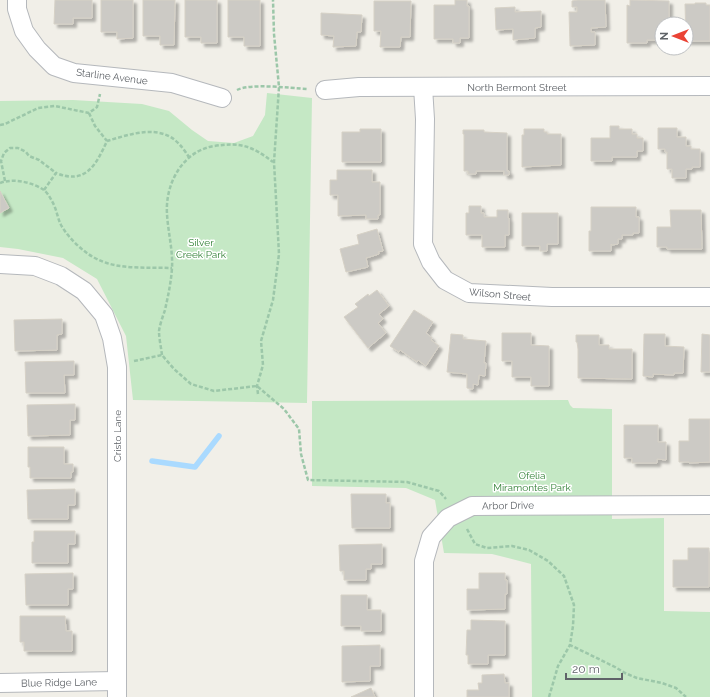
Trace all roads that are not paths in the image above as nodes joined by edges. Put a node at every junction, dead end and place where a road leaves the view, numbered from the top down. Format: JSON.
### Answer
{"nodes":[{"id":1,"x":17,"y":0,"type":"edge"},
{"id":2,"x":710,"y":86,"type":"edge"},
{"id":3,"x":423,"y":87,"type":"junction"},
{"id":4,"x":325,"y":90,"type":"road end"},
{"id":5,"x":222,"y":98,"type":"road end"},
{"id":6,"x":0,"y":264,"type":"edge"},
{"id":7,"x":710,"y":298,"type":"edge"},
{"id":8,"x":710,"y":505,"type":"edge"},
{"id":9,"x":4,"y":688,"type":"edge"},
{"id":10,"x":117,"y":689,"type":"edge"},
{"id":11,"x":424,"y":697,"type":"edge"}],
"edges":[{"from":1,"to":5,"type":"street","name":"Starline Avenue"},
{"from":2,"to":3,"type":"street","name":"North Bermont Street"},
{"from":3,"to":4,"type":"street","name":"North Bermont Street"},
{"from":3,"to":7,"type":"street","name":"Wilson Street"},
{"from":6,"to":10,"type":"street","name":"Cristo Lane"},
{"from":8,"to":11,"type":"street","name":"Arbor Drive"},
{"from":9,"to":10,"type":"street","name":"Blue Ridge Lane"}]}
